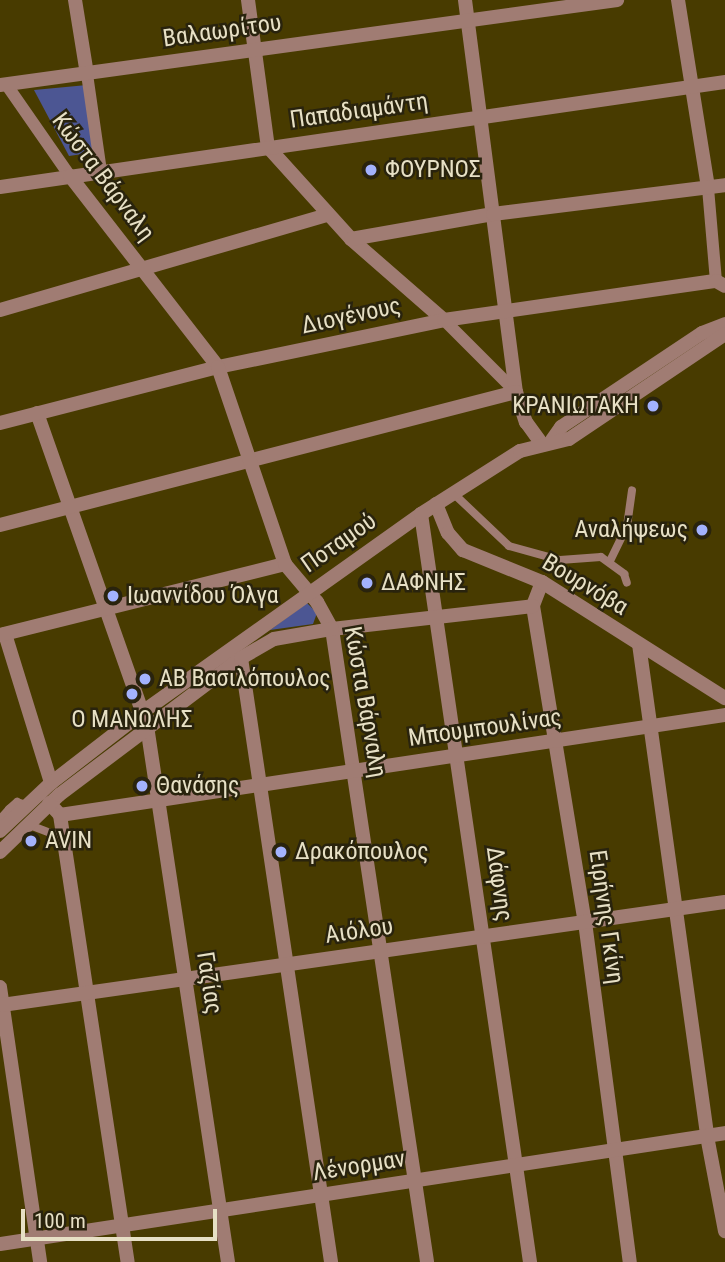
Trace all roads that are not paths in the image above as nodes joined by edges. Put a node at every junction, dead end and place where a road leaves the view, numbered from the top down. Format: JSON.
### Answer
{"nodes":[{"id":1,"x":75,"y":0,"type":"edge"},
{"id":2,"x":248,"y":0,"type":"edge"},
{"id":3,"x":465,"y":0,"type":"edge"},
{"id":4,"x":617,"y":0,"type":"edge"},
{"id":5,"x":678,"y":0,"type":"edge"},
{"id":6,"x":468,"y":21,"type":"junction"},
{"id":7,"x":255,"y":50,"type":"junction"},
{"id":8,"x":87,"y":74,"type":"junction"},
{"id":9,"x":2,"y":82,"type":"edge"},
{"id":10,"x":725,"y":82,"type":"edge"},
{"id":11,"x":692,"y":87,"type":"junction"},
{"id":12,"x":480,"y":116,"type":"junction"},
{"id":13,"x":268,"y":147,"type":"junction"},
{"id":14,"x":101,"y":172,"type":"junction"},
{"id":15,"x":70,"y":176,"type":"junction"},
{"id":16,"x":725,"y":185,"type":"edge"},
{"id":17,"x":0,"y":187,"type":"edge"},
{"id":18,"x":708,"y":188,"type":"junction"},
{"id":19,"x":493,"y":214,"type":"junction"},
{"id":20,"x":327,"y":215,"type":"junction"},
{"id":21,"x":351,"y":239,"type":"junction"},
{"id":22,"x":144,"y":269,"type":"junction"},
{"id":23,"x":720,"y":284,"type":"edge"},
{"id":24,"x":0,"y":310,"type":"edge"},
{"id":25,"x":506,"y":312,"type":"junction"},
{"id":26,"x":444,"y":320,"type":"junction"},
{"id":27,"x":725,"y":324,"type":"edge"},
{"id":28,"x":725,"y":334,"type":"edge"},
{"id":29,"x":218,"y":367,"type":"junction"},
{"id":30,"x":516,"y":392,"type":"junction"},
{"id":31,"x":37,"y":414,"type":"junction"},
{"id":32,"x":0,"y":423,"type":"edge"},
{"id":33,"x":546,"y":441,"type":"junction"},
{"id":34,"x":252,"y":461,"type":"junction"},
{"id":35,"x":632,"y":490,"type":"dead end"},
{"id":36,"x":453,"y":493,"type":"junction"},
{"id":37,"x":436,"y":504,"type":"junction"},
{"id":38,"x":71,"y":507,"type":"junction"},
{"id":39,"x":421,"y":514,"type":"junction"},
{"id":40,"x":0,"y":525,"type":"edge"},
{"id":41,"x":610,"y":561,"type":"junction"},
{"id":42,"x":285,"y":564,"type":"junction"},
{"id":43,"x":542,"y":582,"type":"junction"},
{"id":44,"x":627,"y":583,"type":"dead end"},
{"id":45,"x":309,"y":592,"type":"junction"},
{"id":46,"x":533,"y":606,"type":"junction"},
{"id":47,"x":107,"y":607,"type":"junction"},
{"id":48,"x":436,"y":618,"type":"junction"},
{"id":49,"x":332,"y":629,"type":"junction"},
{"id":50,"x":2,"y":635,"type":"edge"},
{"id":51,"x":639,"y":644,"type":"junction"},
{"id":52,"x":241,"y":658,"type":"junction"},
{"id":53,"x":725,"y":698,"type":"edge"},
{"id":54,"x":144,"y":711,"type":"junction"},
{"id":55,"x":725,"y":715,"type":"edge"},
{"id":56,"x":147,"y":726,"type":"junction"},
{"id":57,"x":649,"y":727,"type":"junction"},
{"id":58,"x":555,"y":740,"type":"junction"},
{"id":59,"x":457,"y":755,"type":"junction"},
{"id":60,"x":355,"y":770,"type":"junction"},
{"id":61,"x":51,"y":783,"type":"junction"},
{"id":62,"x":260,"y":784,"type":"junction"},
{"id":63,"x":158,"y":799,"type":"junction"},
{"id":64,"x":49,"y":803,"type":"junction"},
{"id":65,"x":26,"y":805,"type":"junction"},
{"id":66,"x":0,"y":808,"type":"edge"},
{"id":67,"x":11,"y":808,"type":"junction"},
{"id":68,"x":60,"y":815,"type":"junction"},
{"id":69,"x":27,"y":824,"type":"junction"},
{"id":70,"x":1,"y":830,"type":"edge"},
{"id":71,"x":64,"y":838,"type":"junction"},
{"id":72,"x":0,"y":852,"type":"edge"},
{"id":73,"x":725,"y":902,"type":"edge"},
{"id":74,"x":675,"y":909,"type":"junction"},
{"id":75,"x":585,"y":922,"type":"junction"},
{"id":76,"x":483,"y":936,"type":"junction"},
{"id":77,"x":382,"y":951,"type":"junction"},
{"id":78,"x":287,"y":964,"type":"junction"},
{"id":79,"x":185,"y":978,"type":"junction"},
{"id":80,"x":0,"y":987,"type":"edge"},
{"id":81,"x":89,"y":992,"type":"junction"},
{"id":82,"x":1,"y":1005,"type":"edge"},
{"id":83,"x":725,"y":1133,"type":"edge"},
{"id":84,"x":707,"y":1136,"type":"junction"},
{"id":85,"x":615,"y":1150,"type":"junction"},
{"id":86,"x":516,"y":1165,"type":"junction"},
{"id":87,"x":415,"y":1180,"type":"junction"},
{"id":88,"x":321,"y":1195,"type":"junction"},
{"id":89,"x":220,"y":1210,"type":"junction"},
{"id":90,"x":123,"y":1225,"type":"junction"},
{"id":91,"x":725,"y":1231,"type":"edge"},
{"id":92,"x":36,"y":1238,"type":"junction"},
{"id":93,"x":0,"y":1244,"type":"edge"},
{"id":94,"x":40,"y":1262,"type":"edge"},
{"id":95,"x":128,"y":1262,"type":"edge"},
{"id":96,"x":228,"y":1262,"type":"edge"},
{"id":97,"x":331,"y":1262,"type":"edge"},
{"id":98,"x":427,"y":1262,"type":"edge"},
{"id":99,"x":530,"y":1262,"type":"edge"},
{"id":100,"x":630,"y":1262,"type":"edge"}],
"edges":[{"from":1,"to":8,"type":"street"},
{"from":2,"to":7,"type":"street"},
{"from":3,"to":6,"type":"street"},
{"from":4,"to":6,"type":"street","name":"Βαλαωρίτου"},
{"from":5,"to":11,"type":"street"},
{"from":6,"to":7,"type":"street","name":"Βαλαωρίτου"},
{"from":6,"to":12,"type":"street"},
{"from":7,"to":8,"type":"street","name":"Βαλαωρίτου"},
{"from":7,"to":13,"type":"street"},
{"from":8,"to":9,"type":"street","name":"Βαλαωρίτου"},
{"from":8,"to":14,"type":"street"},
{"from":9,"to":15,"type":"street","name":"Κώστα Βάρναλη"},
{"from":10,"to":11,"type":"street","name":"Παπαδιαμάντη"},
{"from":11,"to":12,"type":"street","name":"Παπαδιαμάντη"},
{"from":11,"to":18,"type":"street"},
{"from":12,"to":13,"type":"street","name":"Παπαδιαμάντη"},
{"from":12,"to":19,"type":"street"},
{"from":13,"to":14,"type":"street","name":"Παπαδιαμάντη"},
{"from":13,"to":20,"type":"street"},
{"from":14,"to":15,"type":"street","name":"Παπαδιαμάντη"},
{"from":15,"to":17,"type":"street","name":"Παπαδιαμάντη"},
{"from":15,"to":22,"type":"street","name":"Κώστα Βάρναλη"},
{"from":16,"to":18,"type":"street"},
{"from":18,"to":19,"type":"street"},
{"from":18,"to":23,"type":"street"},
{"from":19,"to":21,"type":"street"},
{"from":19,"to":25,"type":"street"},
{"from":20,"to":21,"type":"street"},
{"from":20,"to":22,"type":"street"},
{"from":21,"to":26,"type":"street"},
{"from":22,"to":24,"type":"street"},
{"from":22,"to":29,"type":"street","name":"Κώστα Βάρναλη"},
{"from":23,"to":25,"type":"street","name":"Διογένους"},
{"from":25,"to":26,"type":"street","name":"Διογένους"},
{"from":25,"to":30,"type":"street"},
{"from":26,"to":29,"type":"street","name":"Διογένους"},
{"from":26,"to":30,"type":"street"},
{"from":27,"to":33,"type":"street","name":"Ποταμού"},
{"from":28,"to":33,"type":"street","name":"Ποταμού"},
{"from":29,"to":31,"type":"street","name":"Διογένους"},
{"from":29,"to":34,"type":"street","name":"Κώστα Βάρναλη"},
{"from":30,"to":33,"type":"street"},
{"from":30,"to":34,"type":"street"},
{"from":31,"to":32,"type":"street","name":"Διογένους"},
{"from":31,"to":38,"type":"street","name":"Γαζίας"},
{"from":33,"to":36,"type":"street","name":"Ποταμού"},
{"from":34,"to":38,"type":"street"},
{"from":34,"to":42,"type":"street","name":"Κώστα Βάρναλη"},
{"from":35,"to":41,"type":"lane"},
{"from":36,"to":37,"type":"street","name":"Ποταμού"},
{"from":36,"to":41,"type":"lane"},
{"from":37,"to":39,"type":"street","name":"Ποταμού"},
{"from":37,"to":43,"type":"street","name":"Βουρνόβα"},
{"from":38,"to":40,"type":"street"},
{"from":38,"to":47,"type":"street","name":"Γαζίας"},
{"from":39,"to":45,"type":"street","name":"Ποταμού"},
{"from":39,"to":48,"type":"street","name":"Δάφνης"},
{"from":41,"to":44,"type":"lane"},
{"from":42,"to":45,"type":"street","name":"Κώστα Βάρναλη"},
{"from":42,"to":47,"type":"street"},
{"from":43,"to":46,"type":"street","name":"Ειρήνης Γκίνη"},
{"from":43,"to":51,"type":"street","name":"Βουρνόβα"},
{"from":45,"to":49,"type":"street","name":"Κώστα Βάρναλη"},
{"from":45,"to":54,"type":"street","name":"Ποταμού"},
{"from":46,"to":48,"type":"street","name":"Βουρνόβα"},
{"from":46,"to":58,"type":"street","name":"Ειρήνης Γκίνη"},
{"from":47,"to":50,"type":"street"},
{"from":47,"to":54,"type":"street","name":"Γαζίας"},
{"from":48,"to":49,"type":"street","name":"Βουρνόβα"},
{"from":48,"to":59,"type":"street","name":"Δάφνης"},
{"from":49,"to":52,"type":"street"},
{"from":49,"to":60,"type":"street","name":"Κώστα Βάρναλη"},
{"from":50,"to":61,"type":"street"},
{"from":51,"to":53,"type":"street","name":"Βουρνόβα"},
{"from":51,"to":57,"type":"street"},
{"from":52,"to":56,"type":"street"},
{"from":52,"to":62,"type":"street"},
{"from":54,"to":56,"type":"street","name":"Γαζίας"},
{"from":54,"to":61,"type":"street","name":"Ποταμού"},
{"from":55,"to":57,"type":"street","name":"Μπουμπουλίνας"},
{"from":56,"to":63,"type":"street","name":"Γαζίας"},
{"from":56,"to":64,"type":"street"},
{"from":57,"to":58,"type":"street","name":"Μπουμπουλίνας"},
{"from":57,"to":74,"type":"street"},
{"from":58,"to":59,"type":"street","name":"Μπουμπουλίνας"},
{"from":58,"to":75,"type":"street","name":"Ειρήνης Γκίνη"},
{"from":59,"to":60,"type":"street","name":"Μπουμπουλίνας"},
{"from":59,"to":76,"type":"street","name":"Δάφνης"},
{"from":60,"to":62,"type":"street","name":"Μπουμπουλίνας"},
{"from":60,"to":77,"type":"street","name":"Κώστα Βάρναλη"},
{"from":61,"to":65,"type":"street","name":"Ποταμού"},
{"from":62,"to":63,"type":"street","name":"Μπουμπουλίνας"},
{"from":62,"to":78,"type":"street"},
{"from":63,"to":68,"type":"street","name":"Μπουμπουλίνας"},
{"from":63,"to":79,"type":"street","name":"Γαζίας"},
{"from":64,"to":68,"type":"street"},
{"from":64,"to":69,"type":"street"},
{"from":65,"to":67,"type":"lane"},
{"from":65,"to":70,"type":"street","name":"Ποταμού"},
{"from":66,"to":67,"type":"lane"},
{"from":67,"to":70,"type":"lane"},
{"from":68,"to":71,"type":"street"},
{"from":69,"to":71,"type":"lane"},
{"from":69,"to":72,"type":"street"},
{"from":71,"to":81,"type":"street"},
{"from":73,"to":74,"type":"street","name":"Αιόλου"},
{"from":74,"to":75,"type":"street","name":"Αιόλου"},
{"from":74,"to":84,"type":"street"},
{"from":75,"to":76,"type":"street","name":"Αιόλου"},
{"from":75,"to":85,"type":"street","name":"Ειρήνης Γκίνη"},
{"from":76,"to":77,"type":"street","name":"Αιόλου"},
{"from":76,"to":86,"type":"street","name":"Δάφνης"},
{"from":77,"to":78,"type":"street","name":"Αιόλου"},
{"from":77,"to":87,"type":"street","name":"Κώστα Βάρναλη"},
{"from":78,"to":79,"type":"street","name":"Αιόλου"},
{"from":78,"to":88,"type":"street"},
{"from":79,"to":81,"type":"street","name":"Αιόλου"},
{"from":79,"to":89,"type":"street","name":"Γαζίας"},
{"from":80,"to":82,"type":"street"},
{"from":81,"to":82,"type":"street","name":"Αιόλου"},
{"from":81,"to":90,"type":"street"},
{"from":82,"to":92,"type":"street"},
{"from":83,"to":84,"type":"street","name":"Λένορμαν"},
{"from":84,"to":85,"type":"street","name":"Λένορμαν"},
{"from":84,"to":91,"type":"street"},
{"from":85,"to":86,"type":"street","name":"Λένορμαν"},
{"from":85,"to":100,"type":"street","name":"Ειρήνης Γκίνη"},
{"from":86,"to":87,"type":"street","name":"Λένορμαν"},
{"from":86,"to":99,"type":"street","name":"Δάφνης"},
{"from":87,"to":88,"type":"street","name":"Λένορμαν"},
{"from":87,"to":98,"type":"street","name":"Κώστα Βάρναλη"},
{"from":88,"to":89,"type":"street","name":"Λένορμαν"},
{"from":88,"to":97,"type":"street"},
{"from":89,"to":90,"type":"street","name":"Λένορμαν"},
{"from":89,"to":96,"type":"street","name":"Γαζίας"},
{"from":90,"to":92,"type":"street","name":"Λένορμαν"},
{"from":90,"to":95,"type":"street"},
{"from":92,"to":93,"type":"street","name":"Λένορμαν"},
{"from":92,"to":94,"type":"street"}]}
